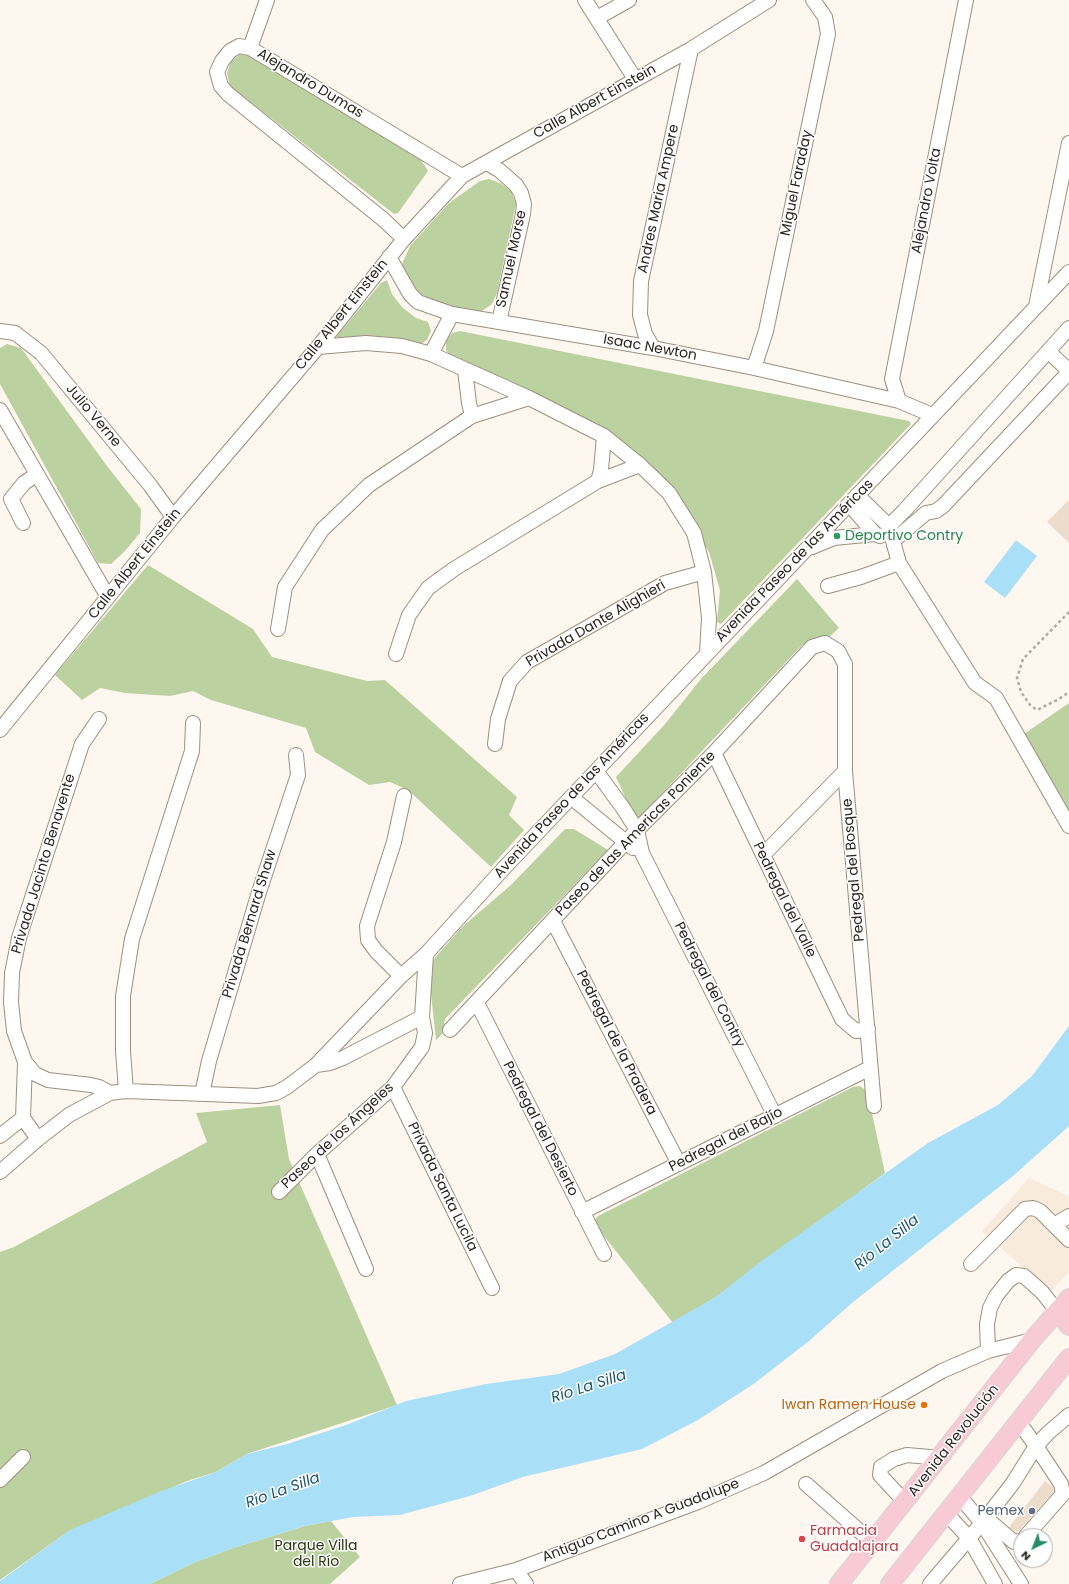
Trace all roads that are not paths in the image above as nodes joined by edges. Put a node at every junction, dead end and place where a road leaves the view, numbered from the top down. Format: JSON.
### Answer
{"nodes":[{"id":1,"x":268,"y":0,"type":"edge"},
{"id":2,"x":586,"y":0,"type":"edge"},
{"id":3,"x":629,"y":0,"type":"edge"},
{"id":4,"x":769,"y":0,"type":"edge"},
{"id":5,"x":813,"y":0,"type":"edge"},
{"id":6,"x":966,"y":0,"type":"edge"},
{"id":7,"x":597,"y":18,"type":"junction"},
{"id":8,"x":250,"y":48,"type":"junction"},
{"id":9,"x":691,"y":49,"type":"junction"},
{"id":10,"x":635,"y":79,"type":"junction"},
{"id":11,"x":1069,"y":142,"type":"edge"},
{"id":12,"x":487,"y":163,"type":"junction"},
{"id":13,"x":462,"y":176,"type":"junction"},
{"id":14,"x":404,"y":239,"type":"junction"},
{"id":15,"x":389,"y":257,"type":"junction"},
{"id":16,"x":1069,"y":272,"type":"edge"},
{"id":17,"x":1036,"y":306,"type":"junction"},
{"id":18,"x":452,"y":314,"type":"junction"},
{"id":19,"x":499,"y":322,"type":"junction"},
{"id":20,"x":1069,"y":328,"type":"edge"},
{"id":21,"x":0,"y":331,"type":"edge"},
{"id":22,"x":318,"y":347,"type":"junction"},
{"id":23,"x":653,"y":348,"type":"junction"},
{"id":24,"x":1048,"y":351,"type":"junction"},
{"id":25,"x":431,"y":354,"type":"junction"},
{"id":26,"x":754,"y":368,"type":"junction"},
{"id":27,"x":465,"y":370,"type":"junction"},
{"id":28,"x":1069,"y":371,"type":"edge"},
{"id":29,"x":529,"y":398,"type":"junction"},
{"id":30,"x":899,"y":401,"type":"junction"},
{"id":31,"x":0,"y":410,"type":"edge"},
{"id":32,"x":932,"y":415,"type":"junction"},
{"id":33,"x":472,"y":416,"type":"junction"},
{"id":34,"x":604,"y":436,"type":"junction"},
{"id":35,"x":640,"y":465,"type":"junction"},
{"id":36,"x":36,"y":475,"type":"junction"},
{"id":37,"x":598,"y":481,"type":"junction"},
{"id":38,"x":853,"y":499,"type":"junction"},
{"id":39,"x":173,"y":517,"type":"junction"},
{"id":40,"x":23,"y":523,"type":"dead end"},
{"id":41,"x":889,"y":526,"type":"junction"},
{"id":42,"x":875,"y":534,"type":"junction"},
{"id":43,"x":893,"y":541,"type":"junction"},
{"id":44,"x":806,"y":550,"type":"junction"},
{"id":45,"x":899,"y":563,"type":"junction"},
{"id":46,"x":704,"y":572,"type":"junction"},
{"id":47,"x":828,"y":586,"type":"dead end"},
{"id":48,"x":108,"y":597,"type":"junction"},
{"id":49,"x":278,"y":629,"type":"dead end"},
{"id":50,"x":825,"y":643,"type":"joint"},
{"id":51,"x":707,"y":653,"type":"junction"},
{"id":52,"x":396,"y":654,"type":"dead end"},
{"id":53,"x":99,"y":719,"type":"dead end"},
{"id":54,"x":193,"y":723,"type":"dead end"},
{"id":55,"x":0,"y":730,"type":"edge"},
{"id":56,"x":495,"y":744,"type":"dead end"},
{"id":57,"x":714,"y":753,"type":"junction"},
{"id":58,"x":296,"y":755,"type":"dead end"},
{"id":59,"x":596,"y":771,"type":"junction"},
{"id":60,"x":845,"y":771,"type":"junction"},
{"id":61,"x":404,"y":796,"type":"dead end"},
{"id":62,"x":571,"y":798,"type":"junction"},
{"id":63,"x":1069,"y":826,"type":"edge"},
{"id":64,"x":636,"y":830,"type":"junction"},
{"id":65,"x":626,"y":843,"type":"junction"},
{"id":66,"x":642,"y":853,"type":"junction"},
{"id":67,"x":763,"y":855,"type":"junction"},
{"id":68,"x":553,"y":921,"type":"junction"},
{"id":69,"x":426,"y":954,"type":"junction"},
{"id":70,"x":401,"y":976,"type":"junction"},
{"id":71,"x":476,"y":1003,"type":"junction"},
{"id":72,"x":422,"y":1017,"type":"junction"},
{"id":73,"x":868,"y":1029,"type":"junction"},
{"id":74,"x":450,"y":1030,"type":"dead end"},
{"id":75,"x":24,"y":1062,"type":"junction"},
{"id":76,"x":316,"y":1065,"type":"junction"},
{"id":77,"x":870,"y":1068,"type":"junction"},
{"id":78,"x":393,"y":1087,"type":"junction"},
{"id":79,"x":126,"y":1091,"type":"junction"},
{"id":80,"x":110,"y":1094,"type":"junction"},
{"id":81,"x":202,"y":1094,"type":"junction"},
{"id":82,"x":874,"y":1106,"type":"dead end"},
{"id":83,"x":775,"y":1116,"type":"junction"},
{"id":84,"x":23,"y":1118,"type":"junction"},
{"id":85,"x":0,"y":1136,"type":"edge"},
{"id":86,"x":38,"y":1139,"type":"junction"},
{"id":87,"x":317,"y":1154,"type":"junction"},
{"id":88,"x":679,"y":1164,"type":"junction"},
{"id":89,"x":0,"y":1172,"type":"edge"},
{"id":90,"x":279,"y":1192,"type":"dead end"},
{"id":91,"x":582,"y":1212,"type":"junction"},
{"id":92,"x":1069,"y":1216,"type":"edge"},
{"id":93,"x":1054,"y":1225,"type":"junction"},
{"id":94,"x":1069,"y":1240,"type":"edge"},
{"id":95,"x":604,"y":1254,"type":"dead end"},
{"id":96,"x":972,"y":1264,"type":"dead end"},
{"id":97,"x":366,"y":1268,"type":"dead end"},
{"id":98,"x":492,"y":1288,"type":"dead end"},
{"id":99,"x":1063,"y":1305,"type":"edge"},
{"id":100,"x":1069,"y":1326,"type":"edge"},
{"id":101,"x":1032,"y":1340,"type":"junction"},
{"id":102,"x":988,"y":1351,"type":"junction"},
{"id":103,"x":1069,"y":1358,"type":"edge"},
{"id":104,"x":1069,"y":1415,"type":"edge"},
{"id":105,"x":1018,"y":1421,"type":"junction"},
{"id":106,"x":1036,"y":1446,"type":"junction"},
{"id":107,"x":23,"y":1456,"type":"dead end"},
{"id":108,"x":941,"y":1458,"type":"junction"},
{"id":109,"x":0,"y":1480,"type":"edge"},
{"id":110,"x":806,"y":1484,"type":"dead end"},
{"id":111,"x":960,"y":1497,"type":"junction"},
{"id":112,"x":905,"y":1502,"type":"junction"},
{"id":113,"x":947,"y":1514,"type":"junction"},
{"id":114,"x":984,"y":1521,"type":"junction"},
{"id":115,"x":1033,"y":1528,"type":"edge"},
{"id":116,"x":969,"y":1538,"type":"junction"},
{"id":117,"x":1013,"y":1541,"type":"edge"},
{"id":118,"x":873,"y":1543,"type":"junction"},
{"id":119,"x":516,"y":1570,"type":"junction"},
{"id":120,"x":460,"y":1584,"type":"edge"},
{"id":121,"x":526,"y":1584,"type":"edge"},
{"id":122,"x":840,"y":1584,"type":"edge"},
{"id":123,"x":890,"y":1584,"type":"edge"},
{"id":124,"x":930,"y":1584,"type":"edge"},
{"id":125,"x":995,"y":1584,"type":"edge"},
{"id":126,"x":1021,"y":1584,"type":"edge"}],
"edges":[{"from":1,"to":8,"type":"street"},
{"from":2,"to":7,"type":"street"},
{"from":3,"to":7,"type":"street"},
{"from":4,"to":9,"type":"street","name":"Calle Albert Einstein"},
{"from":5,"to":26,"type":"street","name":"Miguel Faraday"},
{"from":6,"to":30,"type":"street","name":"Alejandro Volta"},
{"from":7,"to":10,"type":"street"},
{"from":8,"to":13,"type":"street","name":"Alejandro Dumas"},
{"from":8,"to":14,"type":"street","name":"Alejandro Dumas"},
{"from":9,"to":10,"type":"street","name":"Calle Albert Einstein"},
{"from":9,"to":23,"type":"street","name":"Andres Maria Ampere"},
{"from":10,"to":12,"type":"street","name":"Calle Albert Einstein"},
{"from":11,"to":17,"type":"street"},
{"from":12,"to":13,"type":"street","name":"Calle Albert Einstein"},
{"from":12,"to":19,"type":"street","name":"Samuel Morse"},
{"from":13,"to":14,"type":"street","name":"Calle Albert Einstein"},
{"from":14,"to":15,"type":"street","name":"Calle Albert Einstein"},
{"from":15,"to":18,"type":"street","name":"Isaac Newton"},
{"from":15,"to":22,"type":"street","name":"Calle Albert Einstein"},
{"from":16,"to":17,"type":"street","name":"Avenida Paseo de las Américas"},
{"from":17,"to":32,"type":"street","name":"Avenida Paseo de las Américas"},
{"from":18,"to":19,"type":"street","name":"Isaac Newton"},
{"from":18,"to":25,"type":"street"},
{"from":19,"to":23,"type":"street","name":"Isaac Newton"},
{"from":20,"to":24,"type":"street"},
{"from":21,"to":39,"type":"street","name":"Julio Verne"},
{"from":22,"to":25,"type":"street"},
{"from":22,"to":39,"type":"street","name":"Calle Albert Einstein"},
{"from":23,"to":26,"type":"street","name":"Isaac Newton"},
{"from":24,"to":28,"type":"street"},
{"from":24,"to":41,"type":"street"},
{"from":25,"to":27,"type":"street"},
{"from":26,"to":30,"type":"street","name":"Isaac Newton"},
{"from":27,"to":29,"type":"street"},
{"from":27,"to":33,"type":"street"},
{"from":28,"to":43,"type":"street"},
{"from":29,"to":33,"type":"street"},
{"from":29,"to":34,"type":"street"},
{"from":30,"to":32,"type":"street","name":"Isaac Newton"},
{"from":31,"to":36,"type":"street"},
{"from":32,"to":38,"type":"street","name":"Avenida Paseo de las Américas"},
{"from":33,"to":49,"type":"street"},
{"from":34,"to":35,"type":"street"},
{"from":34,"to":37,"type":"street"},
{"from":35,"to":37,"type":"street"},
{"from":35,"to":46,"type":"street"},
{"from":36,"to":40,"type":"street"},
{"from":36,"to":48,"type":"street"},
{"from":37,"to":52,"type":"street"},
{"from":38,"to":41,"type":"street"},
{"from":38,"to":42,"type":"street"},
{"from":38,"to":44,"type":"street","name":"Avenida Paseo de las Américas"},
{"from":39,"to":48,"type":"street","name":"Calle Albert Einstein"},
{"from":41,"to":43,"type":"street"},
{"from":42,"to":43,"type":"street"},
{"from":42,"to":44,"type":"street"},
{"from":43,"to":45,"type":"street"},
{"from":44,"to":51,"type":"street","name":"Avenida Paseo de las Américas"},
{"from":45,"to":47,"type":"street"},
{"from":45,"to":63,"type":"street"},
{"from":46,"to":51,"type":"street"},
{"from":46,"to":56,"type":"street","name":"Privada Dante Alighieri"},
{"from":48,"to":55,"type":"street","name":"Calle Albert Einstein"},
{"from":50,"to":57,"type":"street","name":"Paseo de las Americas Poniente"},
{"from":50,"to":60,"type":"street","name":"Pedregal del Bosque"},
{"from":51,"to":59,"type":"street","name":"Avenida Paseo de las Américas"},
{"from":53,"to":75,"type":"street","name":"Privada Jacinto Benavente"},
{"from":54,"to":79,"type":"street"},
{"from":57,"to":64,"type":"street","name":"Paseo de las Americas Poniente"},
{"from":57,"to":67,"type":"street","name":"Pedregal del Valle"},
{"from":58,"to":81,"type":"street","name":"Privada Bernard Shaw"},
{"from":59,"to":62,"type":"street","name":"Avenida Paseo de las Américas"},
{"from":59,"to":64,"type":"street","name":"Pedregal del Contry"},
{"from":60,"to":67,"type":"street"},
{"from":60,"to":73,"type":"street","name":"Pedregal del Bosque"},
{"from":61,"to":70,"type":"street"},
{"from":62,"to":65,"type":"street"},
{"from":62,"to":69,"type":"street","name":"Avenida Paseo de las Américas"},
{"from":64,"to":65,"type":"street","name":"Paseo de las Americas Poniente"},
{"from":64,"to":66,"type":"street","name":"Pedregal del Contry"},
{"from":65,"to":66,"type":"street"},
{"from":65,"to":68,"type":"street","name":"Paseo de las Americas Poniente"},
{"from":66,"to":83,"type":"street","name":"Pedregal del Contry"},
{"from":67,"to":73,"type":"street","name":"Pedregal del Valle"},
{"from":68,"to":71,"type":"street","name":"Paseo de las Americas Poniente"},
{"from":68,"to":88,"type":"street","name":"Pedregal de la Pradera"},
{"from":69,"to":70,"type":"street","name":"Avenida Paseo de las Américas"},
{"from":69,"to":72,"type":"street","name":"Paseo de los Ángeles"},
{"from":70,"to":76,"type":"street","name":"Avenida Paseo de las Américas"},
{"from":71,"to":74,"type":"street","name":"Paseo de las Americas Poniente"},
{"from":71,"to":91,"type":"street","name":"Pedregal del Desierto"},
{"from":72,"to":76,"type":"street"},
{"from":72,"to":78,"type":"street","name":"Paseo de los Ángeles"},
{"from":73,"to":77,"type":"street","name":"Pedregal del Bosque"},
{"from":75,"to":80,"type":"street","name":"Privada Jacinto Benavente"},
{"from":75,"to":84,"type":"street","name":"Privada Jacinto Benavente"},
{"from":76,"to":81,"type":"street","name":"Avenida Paseo de las Américas"},
{"from":77,"to":82,"type":"street","name":"Pedregal del Bosque"},
{"from":77,"to":83,"type":"street","name":"Pedregal del Bajío"},
{"from":78,"to":87,"type":"street","name":"Paseo de los Ángeles"},
{"from":78,"to":98,"type":"street","name":"Privada Santa Lucila"},
{"from":79,"to":80,"type":"street","name":"Avenida Paseo de las Américas"},
{"from":79,"to":81,"type":"street","name":"Avenida Paseo de las Américas"},
{"from":80,"to":86,"type":"street","name":"Avenida Paseo de las Américas"},
{"from":83,"to":88,"type":"street","name":"Pedregal del Bajío"},
{"from":84,"to":85,"type":"street"},
{"from":84,"to":86,"type":"street"},
{"from":86,"to":89,"type":"street","name":"Avenida Paseo de las Américas"},
{"from":87,"to":90,"type":"street","name":"Paseo de los Ángeles"},
{"from":87,"to":97,"type":"street"},
{"from":88,"to":91,"type":"street","name":"Pedregal del Bajío"},
{"from":91,"to":95,"type":"street","name":"Pedregal del Desierto"},
{"from":92,"to":93,"type":"street"},
{"from":93,"to":94,"type":"street"},
{"from":93,"to":96,"type":"street"},
{"from":99,"to":100,"type":"main road"},
{"from":99,"to":101,"type":"main road","name":"Avenida Revolución"},
{"from":99,"to":102,"type":"street"},
{"from":101,"to":102,"type":"street","name":"Antiguo Camino A Guadalupe"},
{"from":101,"to":108,"type":"main road","name":"Avenida Revolución"},
{"from":102,"to":119,"type":"street","name":"Antiguo Camino A Guadalupe"},
{"from":103,"to":105,"type":"main road"},
{"from":104,"to":106,"type":"street"},
{"from":105,"to":106,"type":"street"},
{"from":105,"to":111,"type":"main road"},
{"from":106,"to":114,"type":"street"},
{"from":106,"to":115,"type":"street"},
{"from":107,"to":109,"type":"street"},
{"from":108,"to":112,"type":"main road","name":"Avenida Revolución"},
{"from":108,"to":112,"type":"street"},
{"from":110,"to":118,"type":"street"},
{"from":111,"to":113,"type":"main road"},
{"from":111,"to":114,"type":"street"},
{"from":112,"to":118,"type":"main road","name":"Avenida Revolución"},
{"from":113,"to":116,"type":"street"},
{"from":113,"to":123,"type":"main road"},
{"from":114,"to":116,"type":"street"},
{"from":114,"to":117,"type":"street"},
{"from":114,"to":126,"type":"street"},
{"from":116,"to":124,"type":"street"},
{"from":116,"to":125,"type":"street"},
{"from":118,"to":122,"type":"main road","name":"Avenida Revolución"},
{"from":119,"to":120,"type":"street","name":"Antiguo Camino A Guadalupe"},
{"from":119,"to":121,"type":"street"}]}
